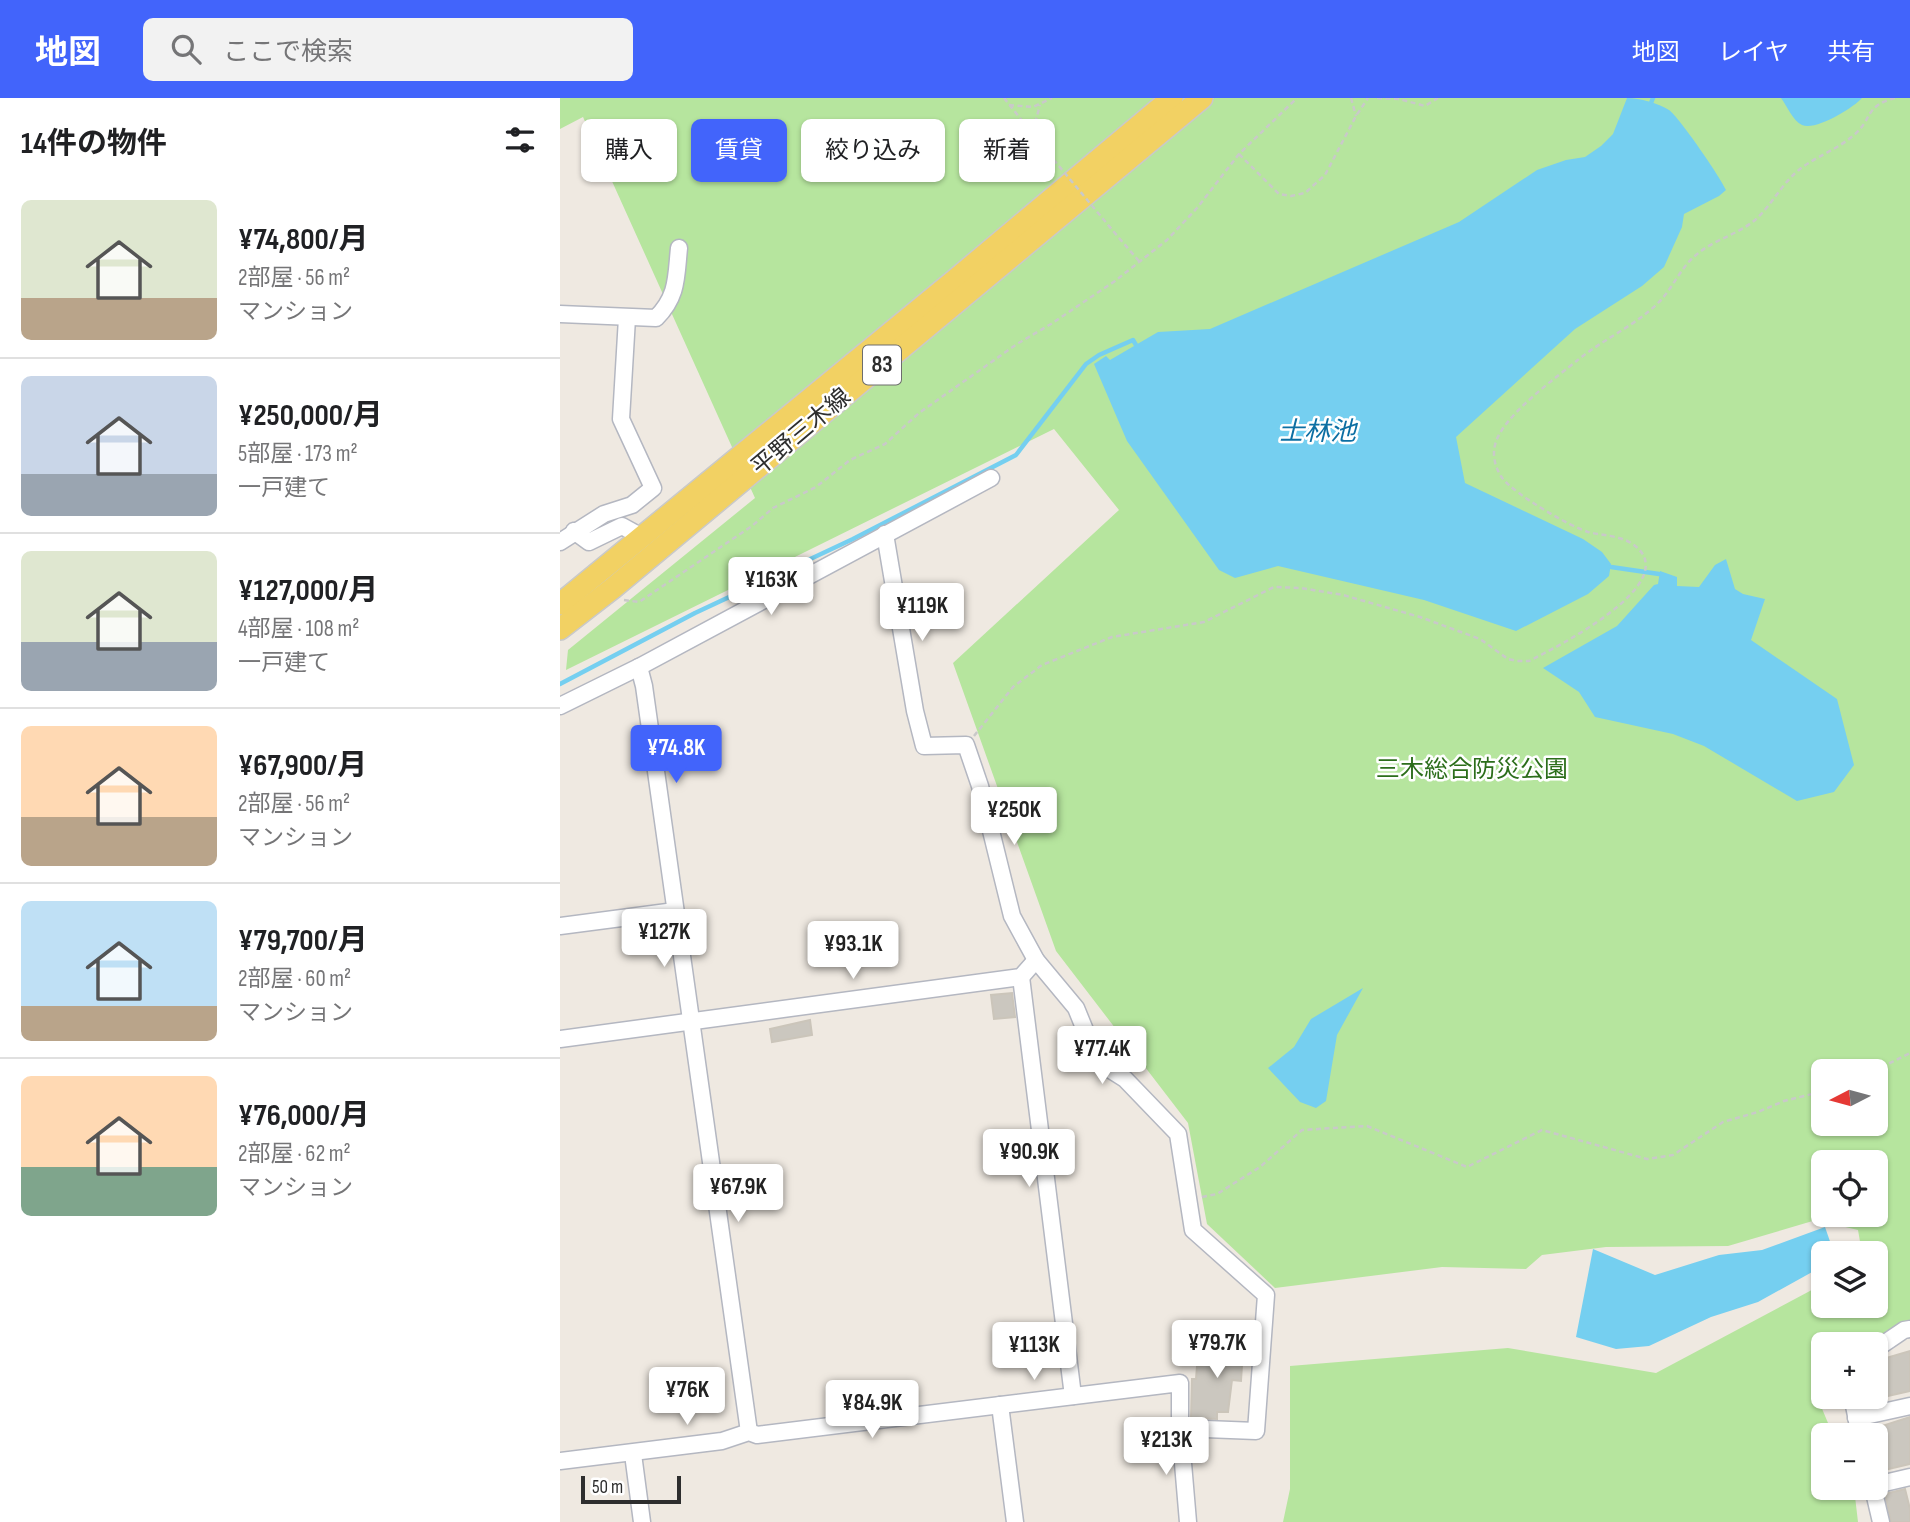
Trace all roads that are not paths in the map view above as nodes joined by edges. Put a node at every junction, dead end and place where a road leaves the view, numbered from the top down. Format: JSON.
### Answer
{"nodes":[{"id":1,"x":1172,"y":98,"type":"edge"},
{"id":2,"x":1202,"y":98,"type":"edge"},
{"id":3,"x":679,"y":248,"type":"dead end"},
{"id":4,"x":560,"y":314,"type":"edge"},
{"id":5,"x":627,"y":318,"type":"junction"},
{"id":6,"x":991,"y":478,"type":"dead end"},
{"id":7,"x":574,"y":531,"type":"junction"},
{"id":8,"x":885,"y":534,"type":"junction"},
{"id":9,"x":642,"y":537,"type":"junction"},
{"id":10,"x":560,"y":542,"type":"edge"},
{"id":11,"x":560,"y":604,"type":"edge"},
{"id":12,"x":560,"y":629,"type":"edge"},
{"id":13,"x":639,"y":667,"type":"junction"},
{"id":14,"x":560,"y":706,"type":"edge"},
{"id":15,"x":675,"y":911,"type":"junction"},
{"id":16,"x":560,"y":926,"type":"edge"},
{"id":17,"x":1036,"y":960,"type":"junction"},
{"id":18,"x":1021,"y":977,"type":"junction"},
{"id":19,"x":691,"y":1022,"type":"junction"},
{"id":20,"x":560,"y":1039,"type":"edge"},
{"id":21,"x":1910,"y":1329,"type":"edge"},
{"id":22,"x":1888,"y":1341,"type":"edge"},
{"id":23,"x":1073,"y":1396,"type":"junction"},
{"id":24,"x":1000,"y":1405,"type":"junction"},
{"id":25,"x":1910,"y":1406,"type":"edge"},
{"id":26,"x":1854,"y":1409,"type":"edge"},
{"id":27,"x":1856,"y":1418,"type":"junction"},
{"id":28,"x":1857,"y":1423,"type":"edge"},
{"id":29,"x":1180,"y":1428,"type":"junction"},
{"id":30,"x":749,"y":1432,"type":"junction"},
{"id":31,"x":633,"y":1454,"type":"junction"},
{"id":32,"x":560,"y":1461,"type":"edge"},
{"id":33,"x":1910,"y":1477,"type":"edge"},
{"id":34,"x":1888,"y":1482,"type":"edge"},
{"id":35,"x":1877,"y":1500,"type":"edge"},
{"id":36,"x":642,"y":1522,"type":"edge"},
{"id":37,"x":1015,"y":1522,"type":"edge"},
{"id":38,"x":1188,"y":1522,"type":"edge"},
{"id":39,"x":1881,"y":1522,"type":"edge"}],
"edges":[{"from":1,"to":9,"type":"main road","name":"平野三木線","number":"83"},
{"from":2,"to":12,"type":"main road","name":"平野三木線","number":"83"},
{"from":3,"to":5,"type":"street"},
{"from":4,"to":5,"type":"street"},
{"from":5,"to":7,"type":"street"},
{"from":6,"to":8,"type":"street"},
{"from":7,"to":9,"type":"street"},
{"from":7,"to":10,"type":"street"},
{"from":8,"to":13,"type":"street"},
{"from":8,"to":17,"type":"street"},
{"from":9,"to":11,"type":"main road","name":"平野三木線","number":"83"},
{"from":13,"to":14,"type":"street"},
{"from":13,"to":15,"type":"street"},
{"from":15,"to":16,"type":"street"},
{"from":15,"to":19,"type":"street"},
{"from":17,"to":18,"type":"street"},
{"from":17,"to":29,"type":"street"},
{"from":18,"to":19,"type":"street"},
{"from":18,"to":23,"type":"street"},
{"from":19,"to":20,"type":"street"},
{"from":19,"to":30,"type":"street"},
{"from":21,"to":22,"type":"street"},
{"from":23,"to":24,"type":"street"},
{"from":23,"to":29,"type":"street"},
{"from":24,"to":30,"type":"street"},
{"from":24,"to":37,"type":"street"},
{"from":25,"to":27,"type":"street"},
{"from":26,"to":27,"type":"street"},
{"from":27,"to":28,"type":"street"},
{"from":29,"to":38,"type":"street"},
{"from":30,"to":31,"type":"street"},
{"from":31,"to":32,"type":"street"},
{"from":31,"to":36,"type":"street"},
{"from":33,"to":34,"type":"street"},
{"from":35,"to":39,"type":"street"}]}
